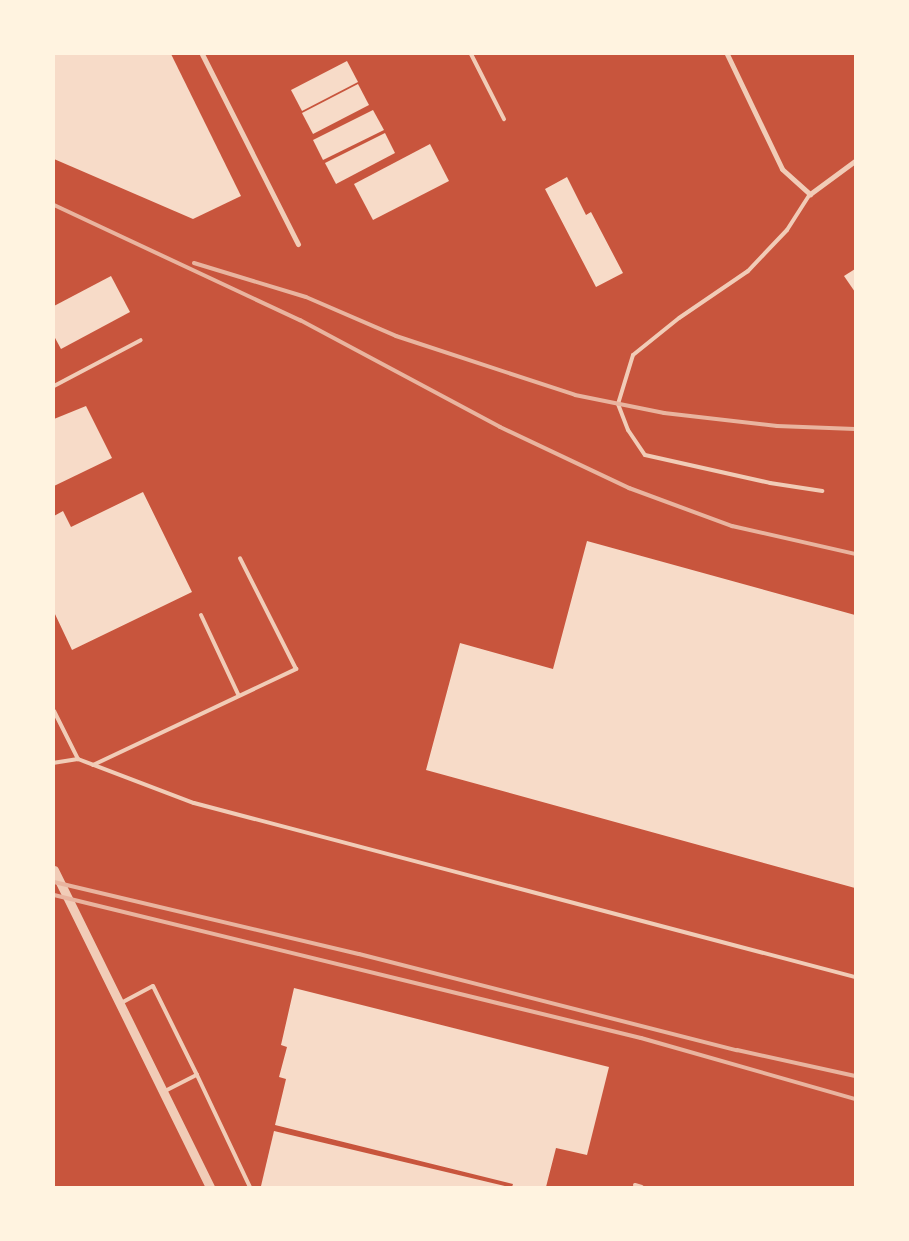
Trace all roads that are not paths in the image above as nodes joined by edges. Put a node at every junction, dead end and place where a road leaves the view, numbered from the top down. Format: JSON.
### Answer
{"nodes":[{"id":1,"x":202,"y":54,"type":"edge"},
{"id":2,"x":470,"y":54,"type":"edge"},
{"id":3,"x":727,"y":54,"type":"edge"},
{"id":4,"x":504,"y":119,"type":"dead end"},
{"id":5,"x":855,"y":161,"type":"edge"},
{"id":6,"x":810,"y":194,"type":"junction"},
{"id":7,"x":298,"y":244,"type":"dead end"},
{"id":8,"x":141,"y":340,"type":"dead end"},
{"id":9,"x":54,"y":386,"type":"edge"},
{"id":10,"x":822,"y":491,"type":"dead end"},
{"id":11,"x":240,"y":558,"type":"dead end"},
{"id":12,"x":200,"y":615,"type":"dead end"},
{"id":13,"x":238,"y":696,"type":"junction"},
{"id":14,"x":54,"y":711,"type":"edge"},
{"id":15,"x":78,"y":759,"type":"junction"},
{"id":16,"x":54,"y":763,"type":"edge"},
{"id":17,"x":93,"y":765,"type":"junction"},
{"id":18,"x":54,"y":870,"type":"edge"},
{"id":19,"x":855,"y":977,"type":"edge"},
{"id":20,"x":119,"y":1004,"type":"junction"},
{"id":21,"x":197,"y":1074,"type":"junction"},
{"id":22,"x":163,"y":1092,"type":"junction"},
{"id":23,"x":635,"y":1185,"type":"dead end"},
{"id":24,"x":210,"y":1187,"type":"edge"},
{"id":25,"x":250,"y":1187,"type":"edge"},
{"id":26,"x":642,"y":1187,"type":"edge"}],
"edges":[{"from":1,"to":7,"type":"street"},
{"from":2,"to":4,"type":"lane"},
{"from":3,"to":6,"type":"street"},
{"from":5,"to":6,"type":"street"},
{"from":6,"to":10,"type":"lane"},
{"from":8,"to":9,"type":"lane"},
{"from":11,"to":13,"type":"lane"},
{"from":12,"to":13,"type":"lane"},
{"from":13,"to":17,"type":"lane"},
{"from":14,"to":15,"type":"lane"},
{"from":15,"to":16,"type":"lane"},
{"from":15,"to":17,"type":"lane"},
{"from":17,"to":19,"type":"lane"},
{"from":18,"to":20,"type":"street"},
{"from":20,"to":21,"type":"lane"},
{"from":20,"to":22,"type":"street"},
{"from":21,"to":22,"type":"lane"},
{"from":21,"to":25,"type":"lane"},
{"from":22,"to":24,"type":"street"},
{"from":23,"to":26,"type":"lane"}]}
